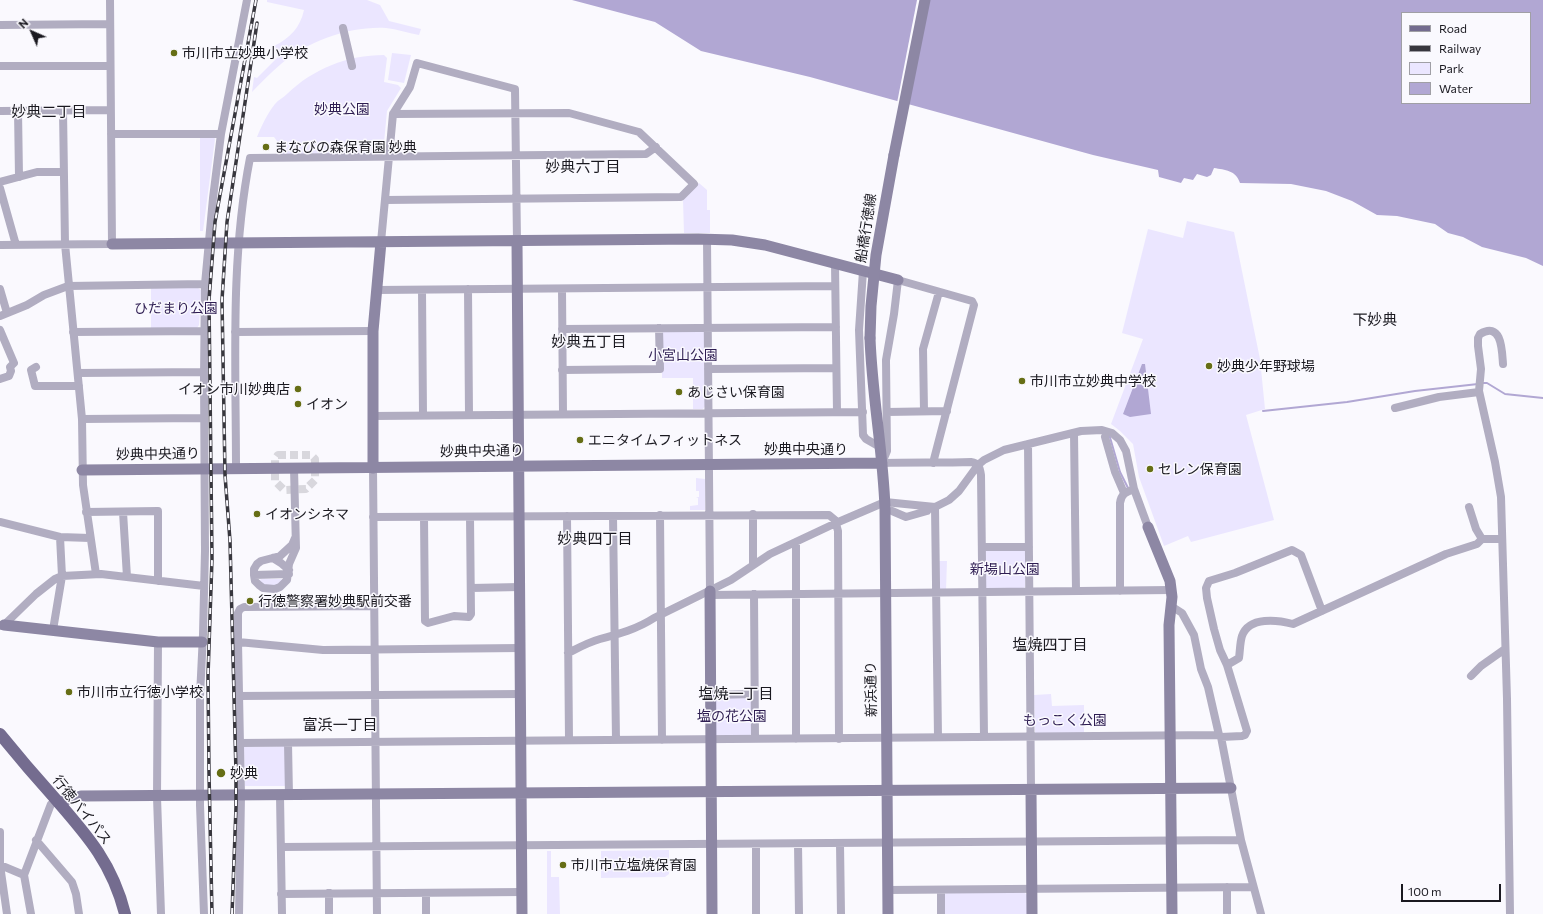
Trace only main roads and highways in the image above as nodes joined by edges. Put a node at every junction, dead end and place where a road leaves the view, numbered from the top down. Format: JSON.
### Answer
{"nodes":[{"id":1,"x":0,"y":734,"type":"edge"},
{"id":2,"x":125,"y":914,"type":"edge"}],
"edges":[{"from":1,"to":2,"type":"main road","name":"行徳バイパス"}]}
